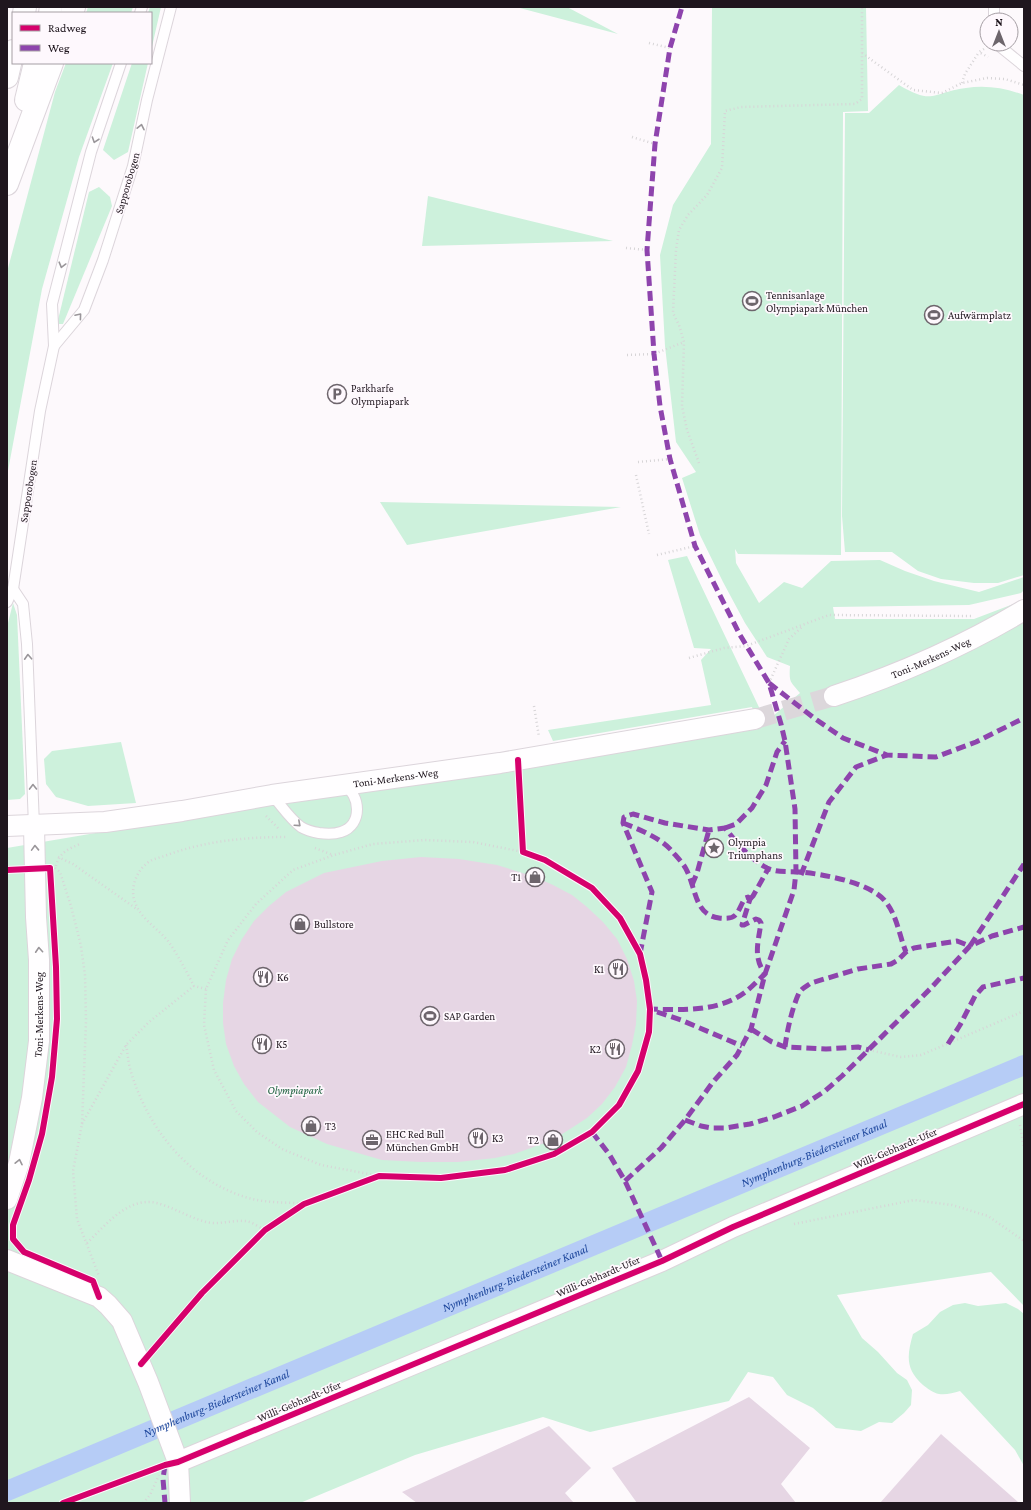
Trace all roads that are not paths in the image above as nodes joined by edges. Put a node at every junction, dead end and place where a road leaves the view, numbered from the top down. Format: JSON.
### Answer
{"nodes":[{"id":1,"x":171,"y":7,"type":"edge"},
{"id":2,"x":1007,"y":52,"type":"edge"},
{"id":3,"x":12,"y":55,"type":"edge"},
{"id":4,"x":35,"y":64,"type":"edge"},
{"id":5,"x":52,"y":64,"type":"edge"},
{"id":6,"x":121,"y":64,"type":"edge"},
{"id":7,"x":1024,"y":66,"type":"edge"},
{"id":8,"x":7,"y":77,"type":"edge"},
{"id":9,"x":7,"y":183,"type":"edge"},
{"id":10,"x":54,"y":346,"type":"junction"},
{"id":11,"x":13,"y":589,"type":"junction"},
{"id":12,"x":7,"y":602,"type":"edge"},
{"id":13,"x":1024,"y":610,"type":"edge"},
{"id":14,"x":834,"y":696,"type":"tunnel mouth"},
{"id":15,"x":756,"y":719,"type":"tunnel mouth"},
{"id":16,"x":343,"y":785,"type":"junction"},
{"id":17,"x":272,"y":795,"type":"junction"},
{"id":18,"x":7,"y":826,"type":"edge"},
{"id":19,"x":34,"y":826,"type":"junction"},
{"id":20,"x":1024,"y":1104,"type":"edge"},
{"id":21,"x":7,"y":1199,"type":"edge"},
{"id":22,"x":7,"y":1260,"type":"edge"},
{"id":23,"x":170,"y":1460,"type":"junction"},
{"id":24,"x":180,"y":1503,"type":"edge"}],
"edges":[{"from":10,"to":1,"type":"lane","name":"Sapporobogen","one_way":true},
{"from":2,"to":7,"type":"lane"},
{"from":3,"to":8,"type":"highway"},
{"from":4,"to":9,"type":"highway"},
{"from":5,"to":9,"type":"highway"},
{"from":6,"to":10,"type":"lane","name":"Sapporobogen","one_way":true},
{"from":10,"to":11,"type":"lane","name":"Sapporobogen"},
{"from":11,"to":12,"type":"lane","name":"Sapporobogen"},
{"from":19,"to":11,"type":"lane","one_way":true},
{"from":13,"to":14,"type":"street","name":"Toni-Merkens-Weg"},
{"from":15,"to":16,"type":"street","name":"Toni-Merkens-Weg"},
{"from":16,"to":17,"type":"street","name":"Toni-Merkens-Weg"},
{"from":17,"to":16,"type":"lane","one_way":true},
{"from":17,"to":19,"type":"street","name":"Toni-Merkens-Weg"},
{"from":18,"to":19,"type":"street","name":"Toni-Merkens-Weg"},
{"from":21,"to":19,"type":"street","name":"Toni-Merkens-Weg","one_way":true},
{"from":20,"to":23,"type":"street","name":"Willi-Gebhardt-Ufer"},
{"from":22,"to":23,"type":"street"},
{"from":23,"to":24,"type":"street"}]}
